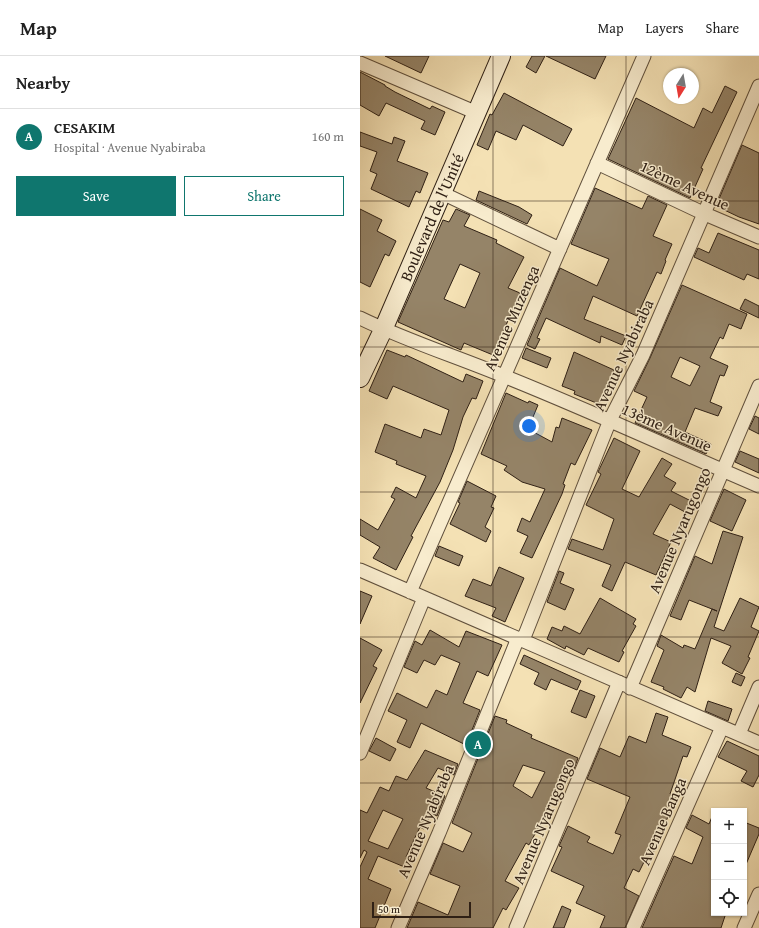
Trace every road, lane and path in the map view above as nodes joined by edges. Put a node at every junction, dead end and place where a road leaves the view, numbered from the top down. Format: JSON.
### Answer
{"nodes":[{"id":1,"x":502,"y":56,"type":"edge"},
{"id":2,"x":644,"y":56,"type":"edge"},
{"id":3,"x":360,"y":63,"type":"edge"},
{"id":4,"x":759,"y":86,"type":"edge"},
{"id":5,"x":476,"y":113,"type":"junction"},
{"id":6,"x":597,"y":163,"type":"junction"},
{"id":7,"x":442,"y":193,"type":"junction"},
{"id":8,"x":705,"y":214,"type":"junction"},
{"id":9,"x":759,"y":237,"type":"edge"},
{"id":10,"x":560,"y":249,"type":"junction"},
{"id":11,"x":360,"y":318,"type":"edge"},
{"id":12,"x":383,"y":330,"type":"junction"},
{"id":13,"x":505,"y":376,"type":"junction"},
{"id":14,"x":360,"y":378,"type":"edge"},
{"id":15,"x":759,"y":386,"type":"edge"},
{"id":16,"x":610,"y":420,"type":"junction"},
{"id":17,"x":723,"y":471,"type":"junction"},
{"id":18,"x":759,"y":486,"type":"edge"},
{"id":19,"x":360,"y":570,"type":"edge"},
{"id":20,"x":410,"y":592,"type":"junction"},
{"id":21,"x":424,"y":598,"type":"junction"},
{"id":22,"x":520,"y":639,"type":"junction"},
{"id":23,"x":624,"y":685,"type":"junction"},
{"id":24,"x":759,"y":686,"type":"edge"},
{"id":25,"x":722,"y":727,"type":"junction"},
{"id":26,"x":739,"y":734,"type":"junction"},
{"id":27,"x":759,"y":743,"type":"edge"},
{"id":28,"x":360,"y":753,"type":"edge"},
{"id":29,"x":759,"y":894,"type":"edge"},
{"id":30,"x":398,"y":928,"type":"edge"},
{"id":31,"x":516,"y":928,"type":"edge"},
{"id":32,"x":634,"y":928,"type":"edge"},
{"id":33,"x":744,"y":928,"type":"edge"}],
"edges":[{"from":1,"to":5,"type":"street","name":"Boulevard de l'Unité"},
{"from":2,"to":6,"type":"street","name":"Avenue Muzenga"},
{"from":3,"to":5,"type":"street"},
{"from":4,"to":8,"type":"street","name":"Avenue Nyabiraba"},
{"from":5,"to":7,"type":"street","name":"Boulevard de l'Unité"},
{"from":6,"to":8,"type":"street","name":"12ème Avenue"},
{"from":6,"to":10,"type":"street","name":"Avenue Muzenga"},
{"from":7,"to":10,"type":"street"},
{"from":7,"to":12,"type":"street","name":"Boulevard de l'Unité"},
{"from":8,"to":9,"type":"street","name":"12ème Avenue"},
{"from":8,"to":16,"type":"street","name":"Avenue Nyabiraba"},
{"from":10,"to":13,"type":"street","name":"Avenue Muzenga"},
{"from":11,"to":12,"type":"street","name":"13ème Avenue"},
{"from":12,"to":13,"type":"street","name":"13ème Avenue"},
{"from":12,"to":14,"type":"street","name":"Boulevard de l'Unité"},
{"from":13,"to":16,"type":"street","name":"13ème Avenue"},
{"from":13,"to":20,"type":"street","name":"Avenue Muzenga"},
{"from":15,"to":17,"type":"street","name":"Avenue Nyarugongo"},
{"from":16,"to":17,"type":"street","name":"13ème Avenue"},
{"from":16,"to":22,"type":"street","name":"Avenue Nyabiraba"},
{"from":17,"to":18,"type":"street","name":"13ème Avenue"},
{"from":17,"to":23,"type":"street","name":"Avenue Nyarugongo"},
{"from":19,"to":20,"type":"street"},
{"from":20,"to":21,"type":"street"},
{"from":21,"to":22,"type":"street"},
{"from":21,"to":28,"type":"street"},
{"from":22,"to":23,"type":"street"},
{"from":22,"to":30,"type":"street","name":"Avenue Nyabiraba"},
{"from":23,"to":25,"type":"street"},
{"from":23,"to":31,"type":"street","name":"Avenue Nyarugongo"},
{"from":24,"to":26,"type":"street"},
{"from":25,"to":26,"type":"street"},
{"from":25,"to":32,"type":"street","name":"Avenue Banga"},
{"from":26,"to":27,"type":"street"},
{"from":29,"to":33,"type":"street"}]}
